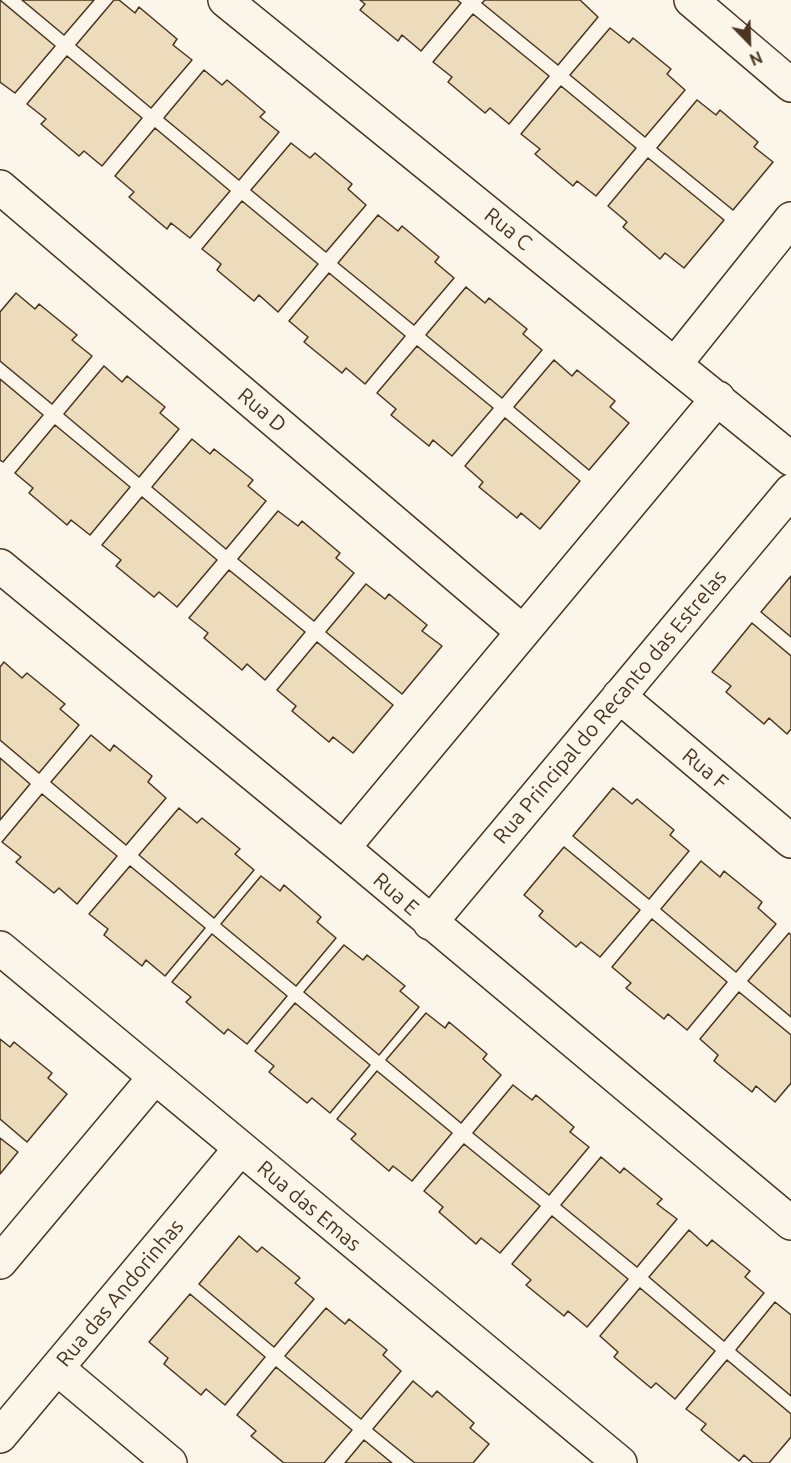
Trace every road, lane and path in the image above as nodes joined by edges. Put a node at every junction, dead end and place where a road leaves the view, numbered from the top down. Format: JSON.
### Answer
{"nodes":[{"id":1,"x":225,"y":0,"type":"edge"},
{"id":2,"x":691,"y":0,"type":"edge"},
{"id":3,"x":791,"y":85,"type":"edge"},
{"id":4,"x":0,"y":187,"type":"edge"},
{"id":5,"x":791,"y":219,"type":"edge"},
{"id":6,"x":675,"y":364,"type":"junction"},
{"id":7,"x":718,"y":398,"type":"junction"},
{"id":8,"x":791,"y":459,"type":"edge"},
{"id":9,"x":791,"y":491,"type":"edge"},
{"id":10,"x":0,"y":566,"type":"edge"},
{"id":11,"x":523,"y":632,"type":"junction"},
{"id":12,"x":619,"y":696,"type":"junction"},
{"id":13,"x":791,"y":841,"type":"edge"},
{"id":14,"x":343,"y":848,"type":"junction"},
{"id":15,"x":430,"y":923,"type":"junction"},
{"id":16,"x":0,"y":948,"type":"edge"},
{"id":17,"x":155,"y":1077,"type":"junction"},
{"id":18,"x":240,"y":1149,"type":"junction"},
{"id":19,"x":791,"y":1223,"type":"edge"},
{"id":20,"x":0,"y":1262,"type":"edge"},
{"id":21,"x":57,"y":1368,"type":"junction"},
{"id":22,"x":0,"y":1436,"type":"edge"},
{"id":23,"x":170,"y":1463,"type":"edge"},
{"id":24,"x":620,"y":1463,"type":"edge"}],
"edges":[{"from":1,"to":6,"type":"street","name":"Rua C"},
{"from":2,"to":3,"type":"street"},
{"from":4,"to":11,"type":"street","name":"Rua D"},
{"from":5,"to":6,"type":"street"},
{"from":6,"to":7,"type":"street","name":"Rua C"},
{"from":7,"to":8,"type":"street","name":"Rua C"},
{"from":7,"to":11,"type":"street"},
{"from":9,"to":12,"type":"street","name":"Rua Principal do Recanto das Estrelas"},
{"from":10,"to":14,"type":"street","name":"Rua E"},
{"from":11,"to":14,"type":"street"},
{"from":12,"to":13,"type":"street","name":"Rua F"},
{"from":12,"to":15,"type":"street","name":"Rua Principal do Recanto das Estrelas"},
{"from":14,"to":15,"type":"street","name":"Rua E"},
{"from":15,"to":19,"type":"street","name":"Rua E"},
{"from":16,"to":17,"type":"street","name":"Rua das Emas"},
{"from":17,"to":18,"type":"street","name":"Rua das Emas"},
{"from":17,"to":20,"type":"street"},
{"from":18,"to":21,"type":"street","name":"Rua das Andorinhas"},
{"from":18,"to":24,"type":"street","name":"Rua das Emas"},
{"from":21,"to":22,"type":"street","name":"Rua das Andorinhas"},
{"from":21,"to":23,"type":"street"}]}
